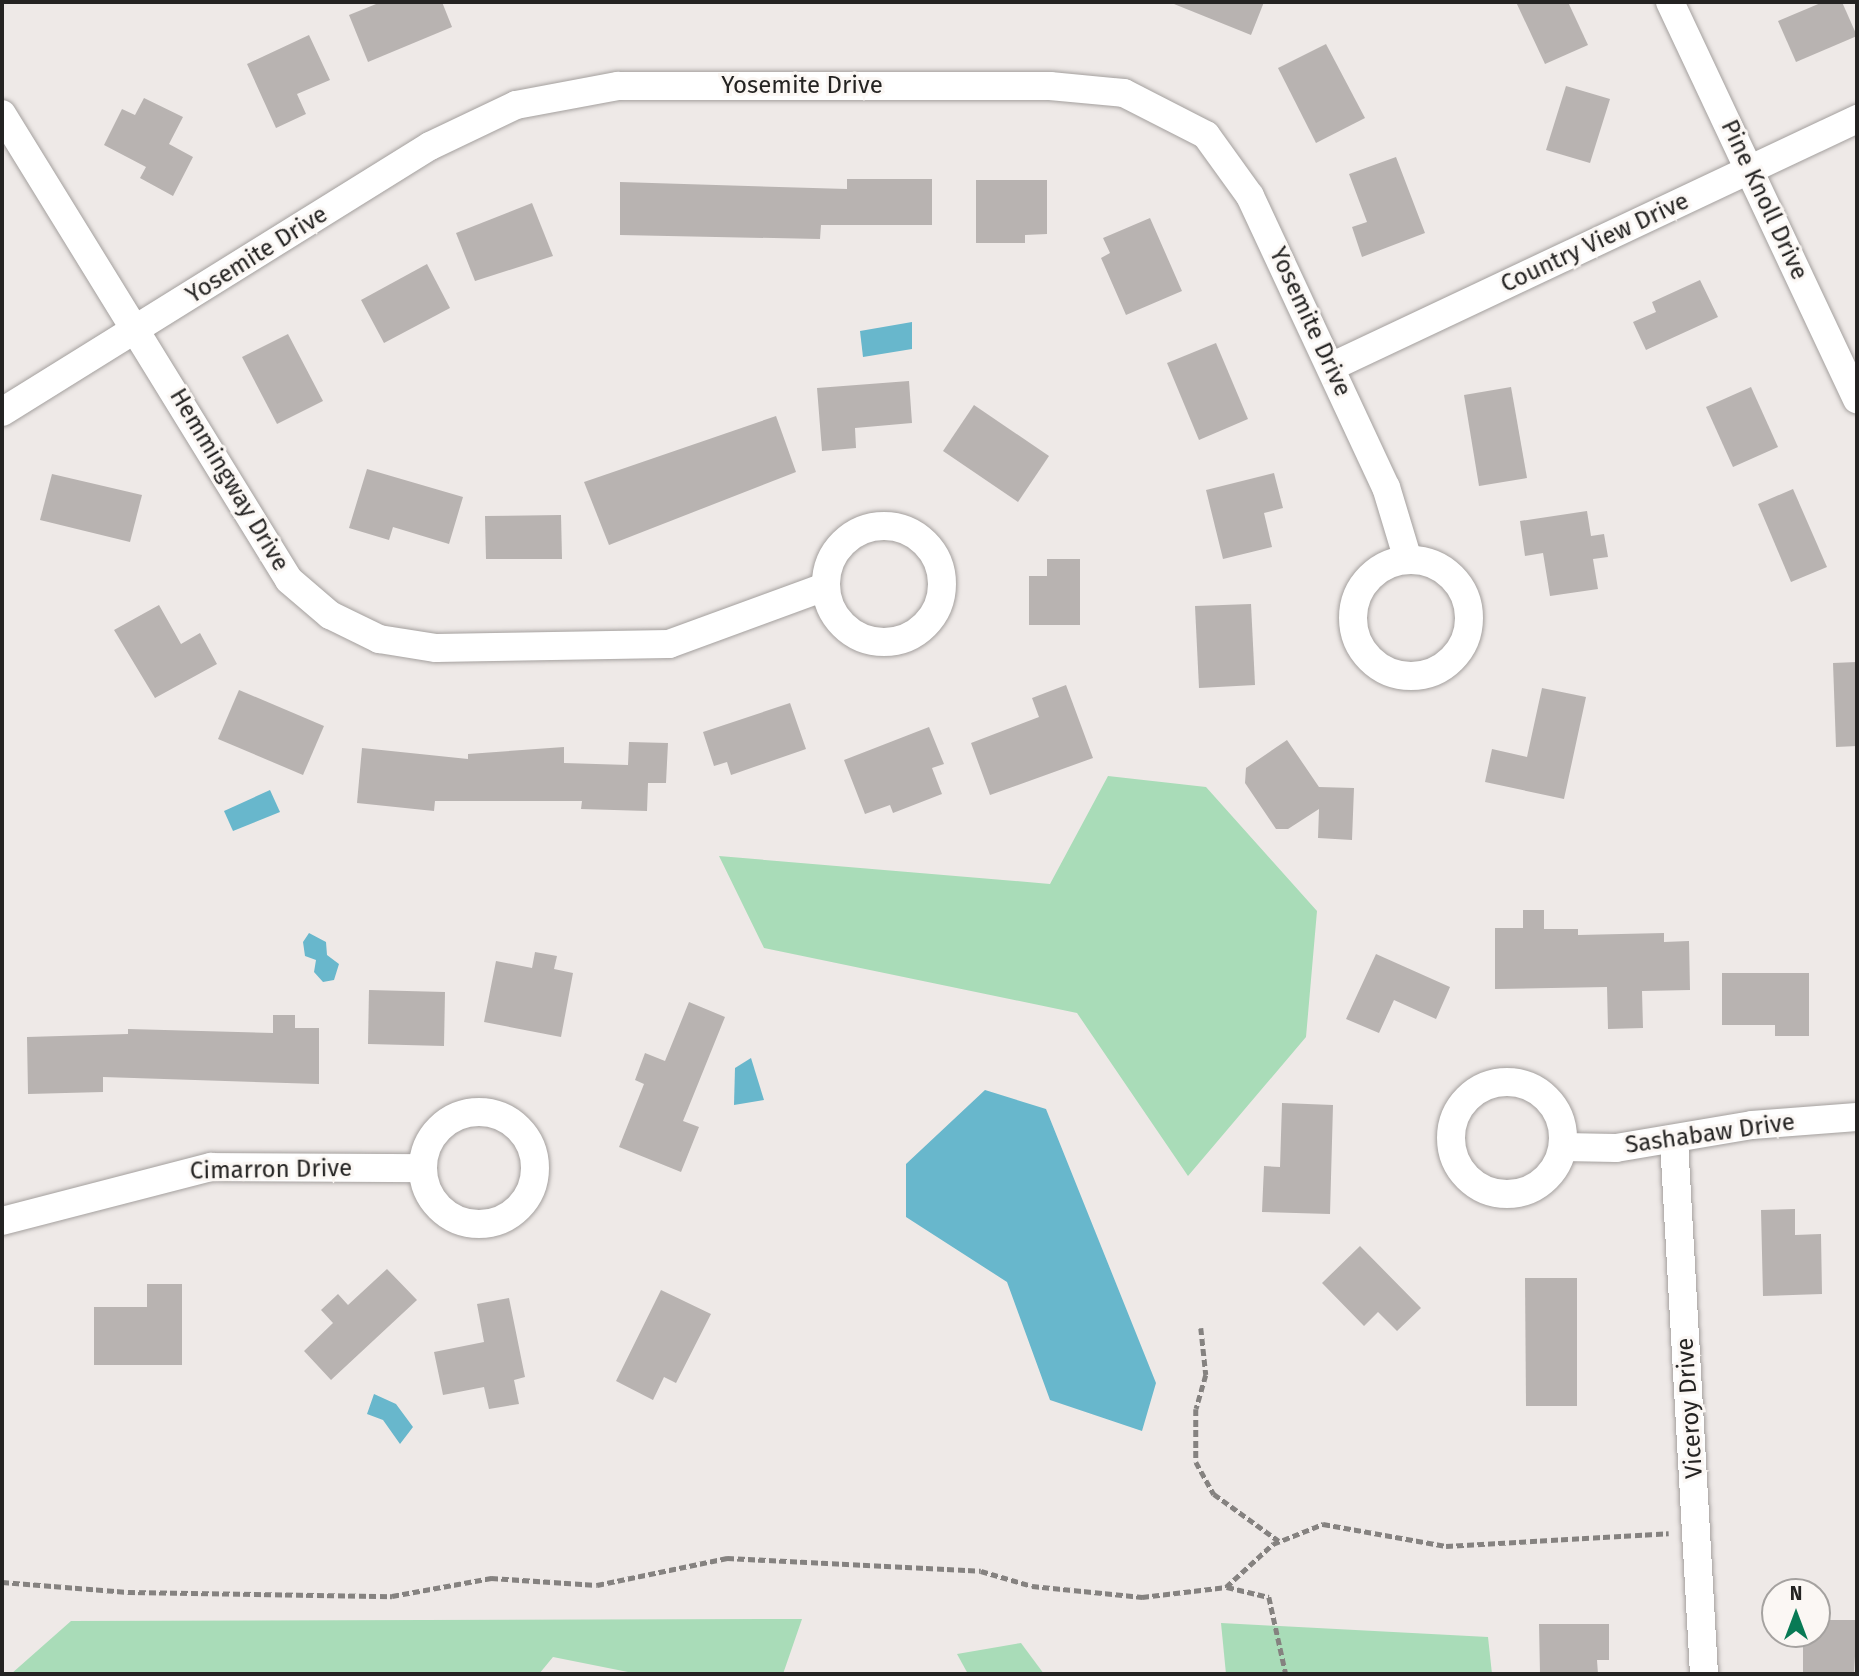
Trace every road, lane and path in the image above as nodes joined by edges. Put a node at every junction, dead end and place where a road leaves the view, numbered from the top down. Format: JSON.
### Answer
{"nodes":[{"id":1,"x":1671,"y":2,"type":"edge"},
{"id":2,"x":2,"y":114,"type":"edge"},
{"id":3,"x":1857,"y":119,"type":"edge"},
{"id":4,"x":1750,"y":170,"type":"junction"},
{"id":5,"x":138,"y":330,"type":"junction"},
{"id":6,"x":1331,"y":367,"type":"junction"},
{"id":7,"x":1857,"y":399,"type":"edge"},
{"id":8,"x":2,"y":412,"type":"edge"},
{"id":9,"x":1408,"y":560,"type":"junction"},
{"id":10,"x":825,"y":587,"type":"junction"},
{"id":11,"x":1857,"y":1117,"type":"edge"},
{"id":12,"x":1674,"y":1141,"type":"junction"},
{"id":13,"x":1563,"y":1147,"type":"junction"},
{"id":14,"x":422,"y":1168,"type":"junction"},
{"id":15,"x":2,"y":1221,"type":"edge"},
{"id":16,"x":1202,"y":1328,"type":"dead end"},
{"id":17,"x":1698,"y":1532,"type":"junction"},
{"id":18,"x":1279,"y":1541,"type":"junction"},
{"id":19,"x":2,"y":1582,"type":"edge"},
{"id":20,"x":1226,"y":1587,"type":"junction"},
{"id":21,"x":1286,"y":1674,"type":"edge"},
{"id":22,"x":1704,"y":1674,"type":"edge"}],
"edges":[{"from":1,"to":4,"type":"street","name":"Pine Knoll Drive"},
{"from":2,"to":5,"type":"street","name":"Hemmingway Drive"},
{"from":3,"to":4,"type":"street","name":"Country View Drive"},
{"from":4,"to":6,"type":"street","name":"Country View Drive"},
{"from":4,"to":7,"type":"street","name":"Pine Knoll Drive"},
{"from":5,"to":6,"type":"street","name":"Yosemite Drive"},
{"from":5,"to":8,"type":"street","name":"Yosemite Drive"},
{"from":5,"to":10,"type":"street","name":"Hemmingway Drive"},
{"from":6,"to":9,"type":"street","name":"Yosemite Drive"},
{"from":9,"to":9,"type":"street"},
{"from":10,"to":10,"type":"street"},
{"from":11,"to":12,"type":"street","name":"Sashabaw Drive"},
{"from":12,"to":13,"type":"street","name":"Sashabaw Drive"},
{"from":12,"to":17,"type":"street","name":"Viceroy Drive"},
{"from":13,"to":13,"type":"street"},
{"from":14,"to":14,"type":"street"},
{"from":14,"to":15,"type":"street","name":"Cimarron Drive"},
{"from":16,"to":18,"type":"path"},
{"from":17,"to":18,"type":"path"},
{"from":17,"to":22,"type":"street","name":"Viceroy Drive"},
{"from":18,"to":20,"type":"path"},
{"from":19,"to":20,"type":"path"},
{"from":20,"to":21,"type":"path"}]}
